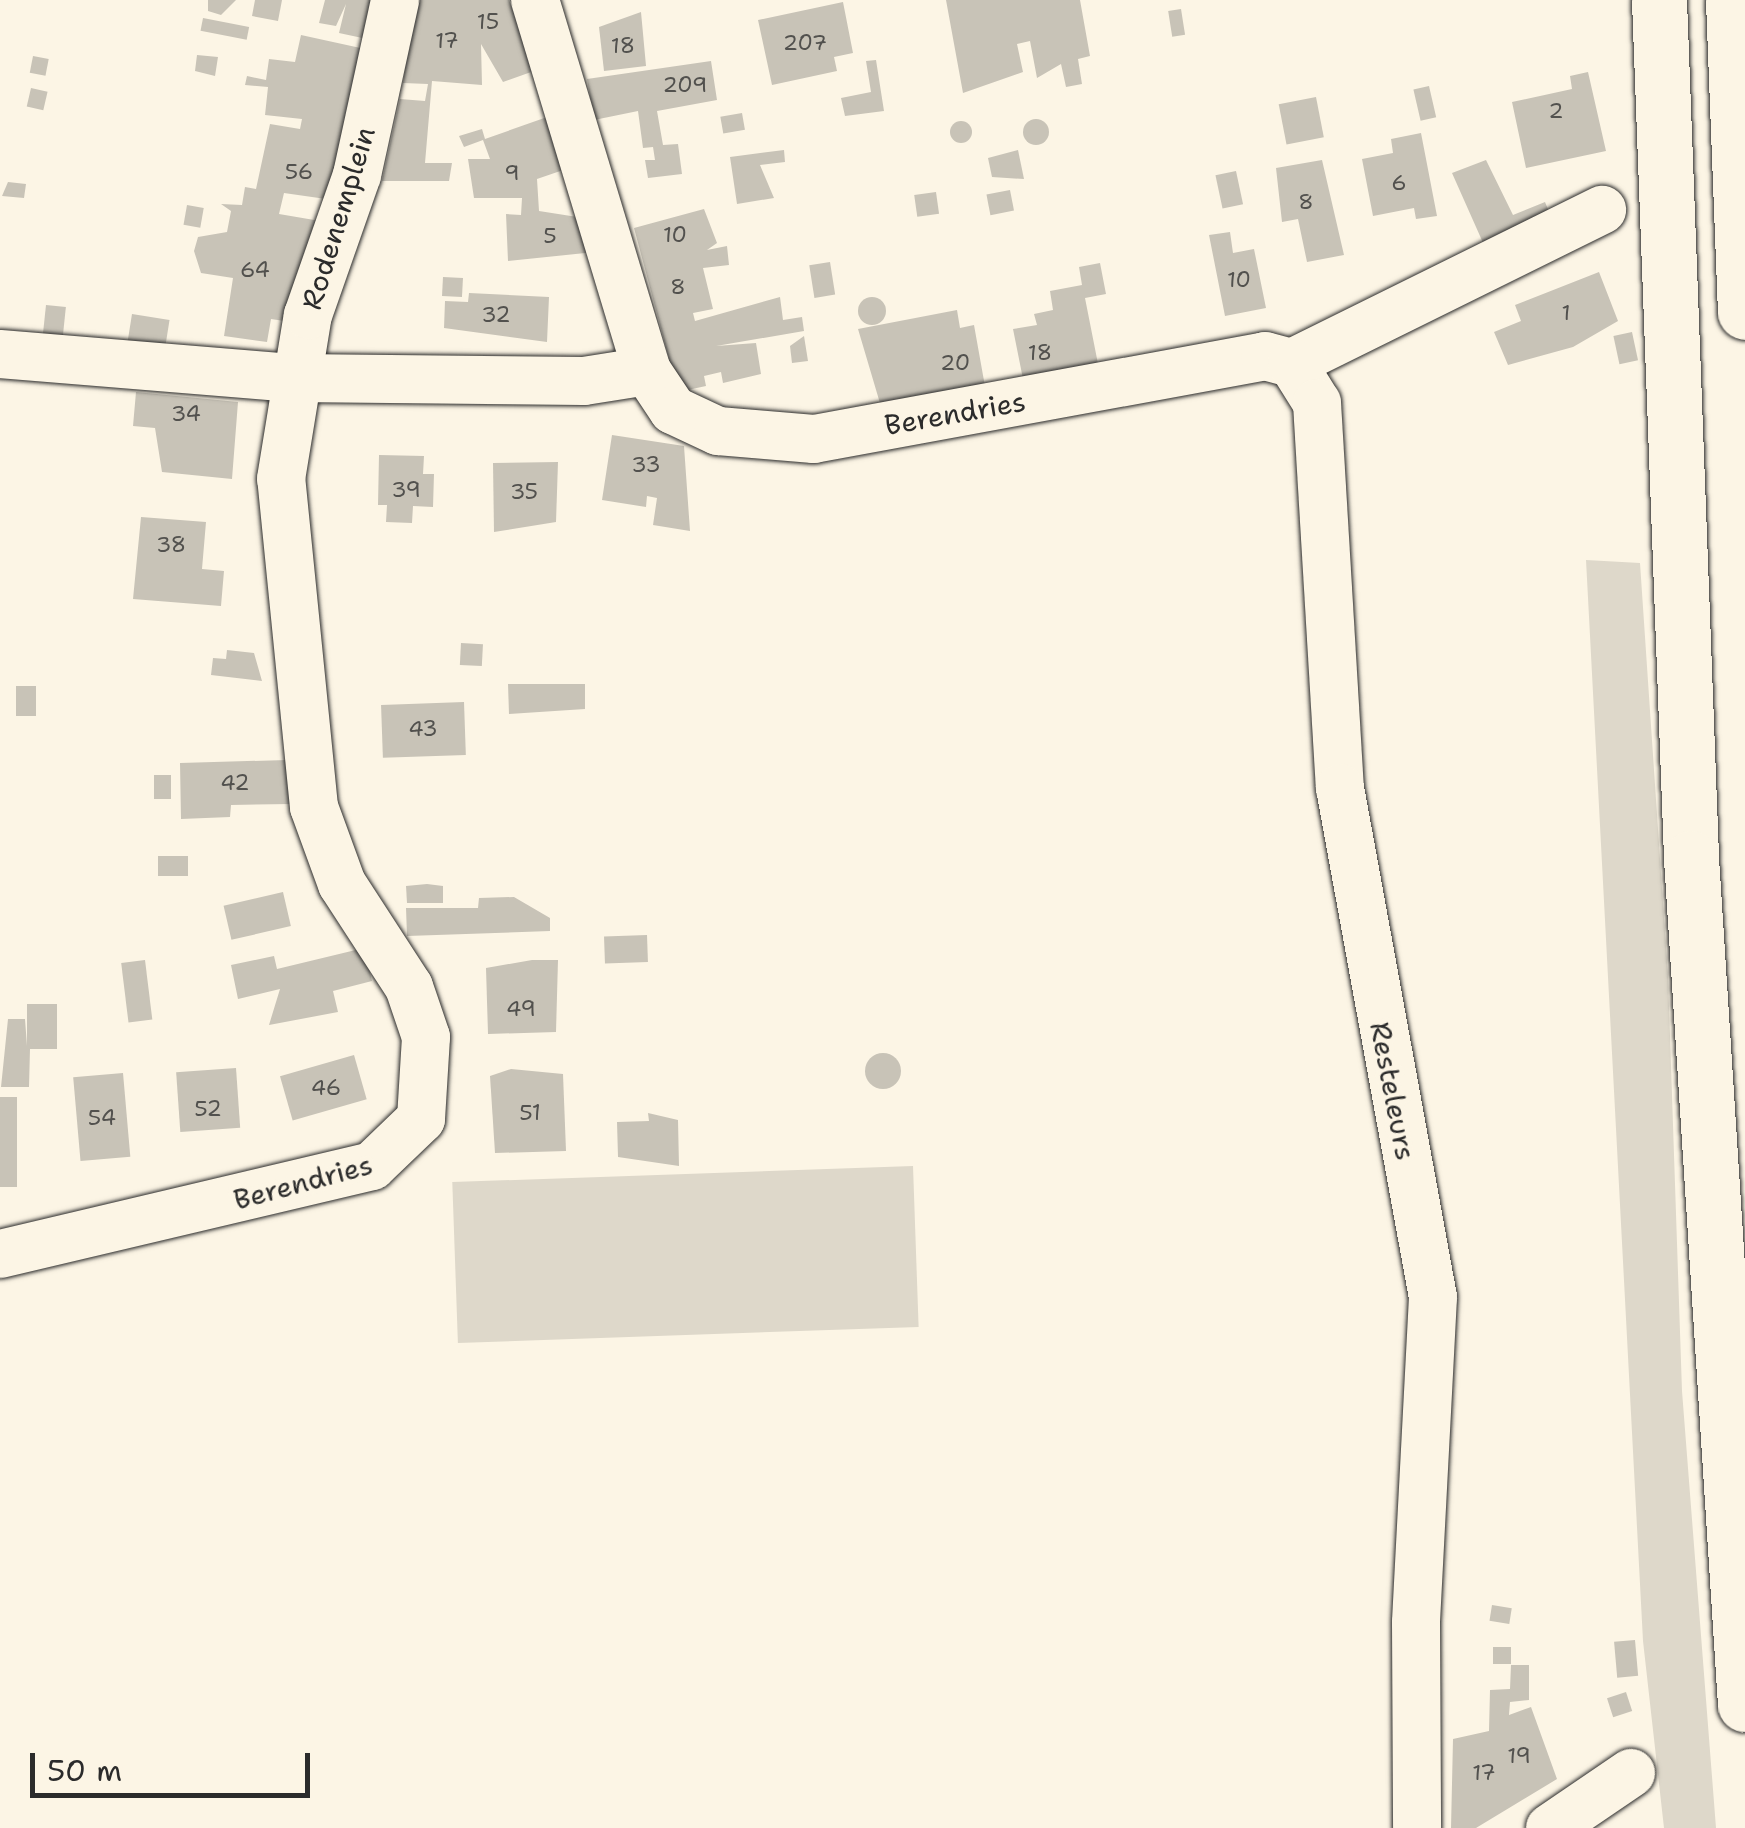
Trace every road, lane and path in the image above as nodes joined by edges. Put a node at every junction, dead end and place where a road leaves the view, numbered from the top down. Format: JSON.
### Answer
{"nodes":[{"id":1,"x":395,"y":0,"type":"edge"},
{"id":2,"x":534,"y":0,"type":"edge"},
{"id":3,"x":1658,"y":0,"type":"edge"},
{"id":4,"x":1733,"y":0,"type":"edge"},
{"id":5,"x":1602,"y":210,"type":"dead end"},
{"id":6,"x":1745,"y":312,"type":"edge"},
{"id":7,"x":0,"y":354,"type":"edge"},
{"id":8,"x":1292,"y":363,"type":"junction"},
{"id":9,"x":647,"y":372,"type":"junction"},
{"id":10,"x":278,"y":376,"type":"junction"},
{"id":11,"x":0,"y":1254,"type":"edge"},
{"id":12,"x":1745,"y":1704,"type":"edge"},
{"id":13,"x":1632,"y":1773,"type":"dead end"},
{"id":14,"x":1417,"y":1828,"type":"edge"},
{"id":15,"x":1550,"y":1828,"type":"edge"}],
"edges":[{"from":1,"to":10,"type":"street","name":"Rodenemplein"},
{"from":2,"to":9,"type":"street"},
{"from":3,"to":12,"type":"highway"},
{"from":4,"to":6,"type":"highway"},
{"from":5,"to":8,"type":"street","name":"Berendries"},
{"from":7,"to":10,"type":"street"},
{"from":8,"to":9,"type":"street","name":"Berendries"},
{"from":8,"to":14,"type":"street","name":"Resteleurs"},
{"from":9,"to":10,"type":"street"},
{"from":10,"to":11,"type":"street","name":"Berendries"},
{"from":13,"to":15,"type":"street"}]}
